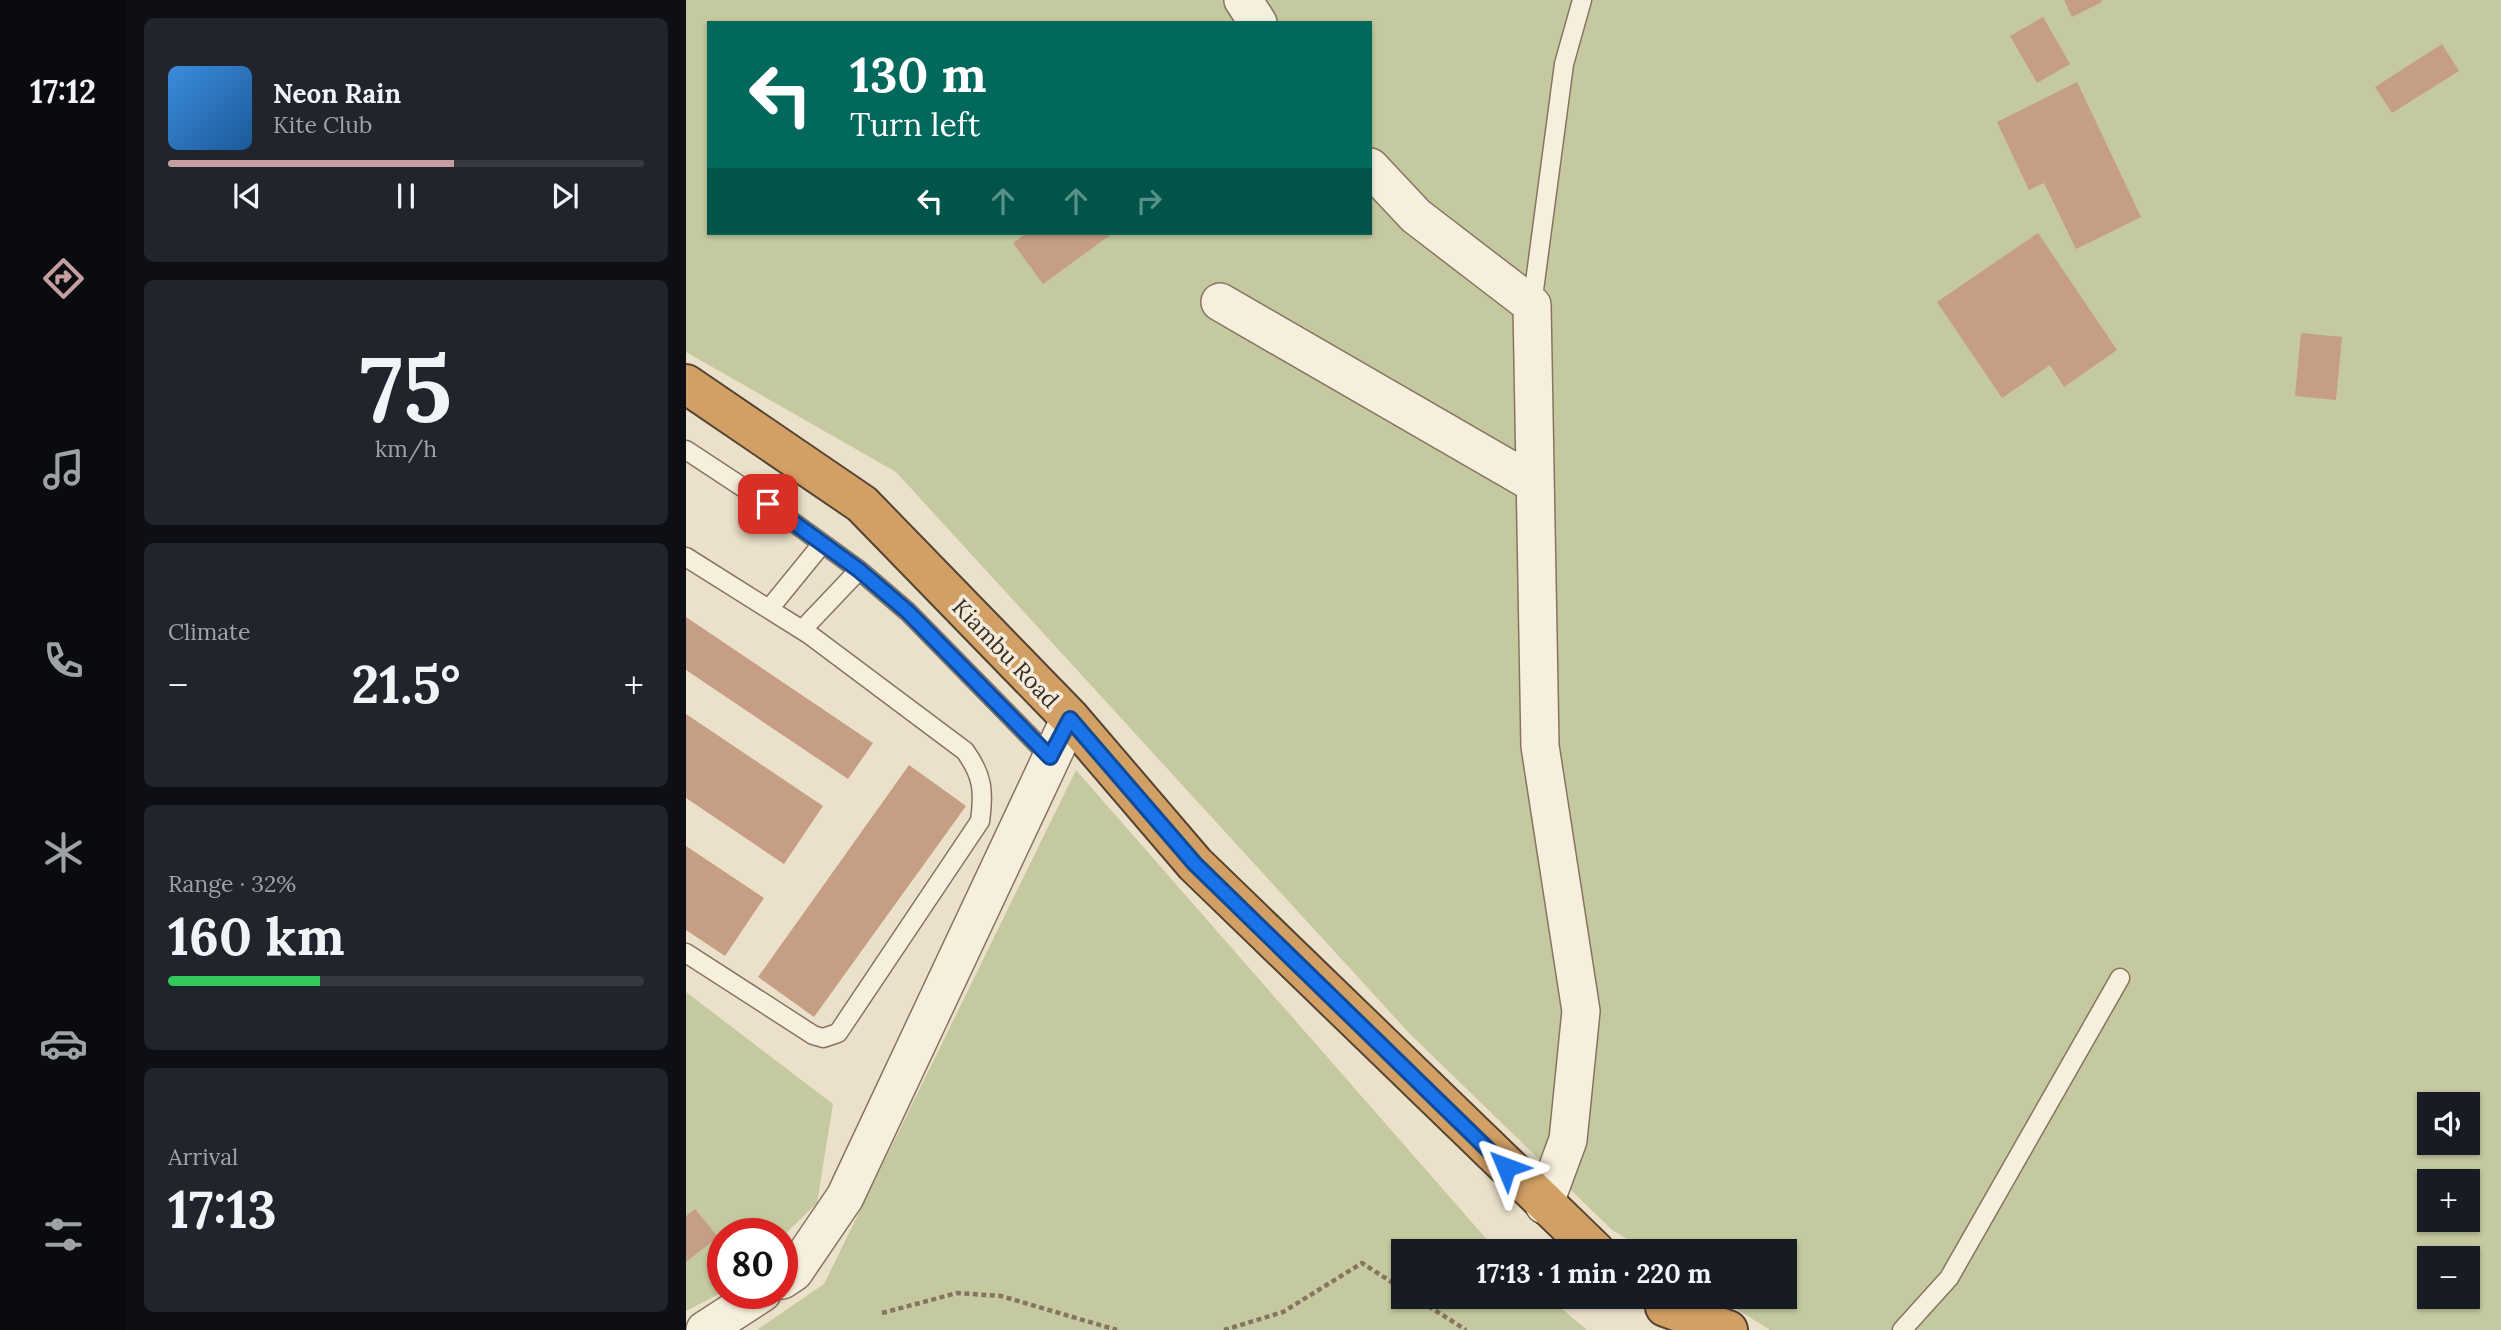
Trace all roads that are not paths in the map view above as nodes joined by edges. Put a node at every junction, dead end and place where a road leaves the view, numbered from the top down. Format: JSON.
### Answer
{"nodes":[{"id":1,"x":1243,"y":0,"type":"edge"},
{"id":2,"x":1582,"y":0,"type":"edge"},
{"id":3,"x":1257,"y":21,"type":"edge"},
{"id":4,"x":1372,"y":169,"type":"edge"},
{"id":5,"x":1220,"y":302,"type":"dead end"},
{"id":6,"x":1532,"y":305,"type":"junction"},
{"id":7,"x":686,"y":384,"type":"edge"},
{"id":8,"x":686,"y":450,"type":"edge"},
{"id":9,"x":1535,"y":484,"type":"junction"},
{"id":10,"x":822,"y":544,"type":"junction"},
{"id":11,"x":686,"y":557,"type":"edge"},
{"id":12,"x":859,"y":570,"type":"junction"},
{"id":13,"x":769,"y":609,"type":"junction"},
{"id":14,"x":802,"y":630,"type":"junction"},
{"id":15,"x":1070,"y":719,"type":"junction"},
{"id":16,"x":1050,"y":757,"type":"junction"},
{"id":17,"x":686,"y":953,"type":"edge"},
{"id":18,"x":2120,"y":978,"type":"dead end"},
{"id":19,"x":1545,"y":1205,"type":"junction"},
{"id":20,"x":1582,"y":1239,"type":"edge"},
{"id":21,"x":798,"y":1266,"type":"edge"},
{"id":22,"x":737,"y":1309,"type":"edge"},
{"id":23,"x":1667,"y":1311,"type":"edge"},
{"id":24,"x":705,"y":1330,"type":"edge"},
{"id":25,"x":1728,"y":1330,"type":"edge"},
{"id":26,"x":1902,"y":1330,"type":"edge"}],
"edges":[{"from":1,"to":3,"type":"street"},
{"from":2,"to":6,"type":"lane"},
{"from":4,"to":6,"type":"street"},
{"from":5,"to":9,"type":"street"},
{"from":6,"to":9,"type":"street"},
{"from":7,"to":15,"type":"highway","name":"Kiambu Road"},
{"from":8,"to":10,"type":"lane"},
{"from":9,"to":19,"type":"street"},
{"from":10,"to":12,"type":"lane"},
{"from":10,"to":13,"type":"lane"},
{"from":11,"to":13,"type":"lane"},
{"from":12,"to":14,"type":"lane"},
{"from":12,"to":16,"type":"lane"},
{"from":13,"to":14,"type":"lane"},
{"from":14,"to":17,"type":"lane"},
{"from":15,"to":16,"type":"street"},
{"from":15,"to":19,"type":"highway","name":"Kiambu Road"},
{"from":16,"to":21,"type":"street"},
{"from":18,"to":26,"type":"lane"},
{"from":19,"to":20,"type":"highway","name":"Kiambu Road"},
{"from":22,"to":24,"type":"street"},
{"from":23,"to":25,"type":"highway"}]}
